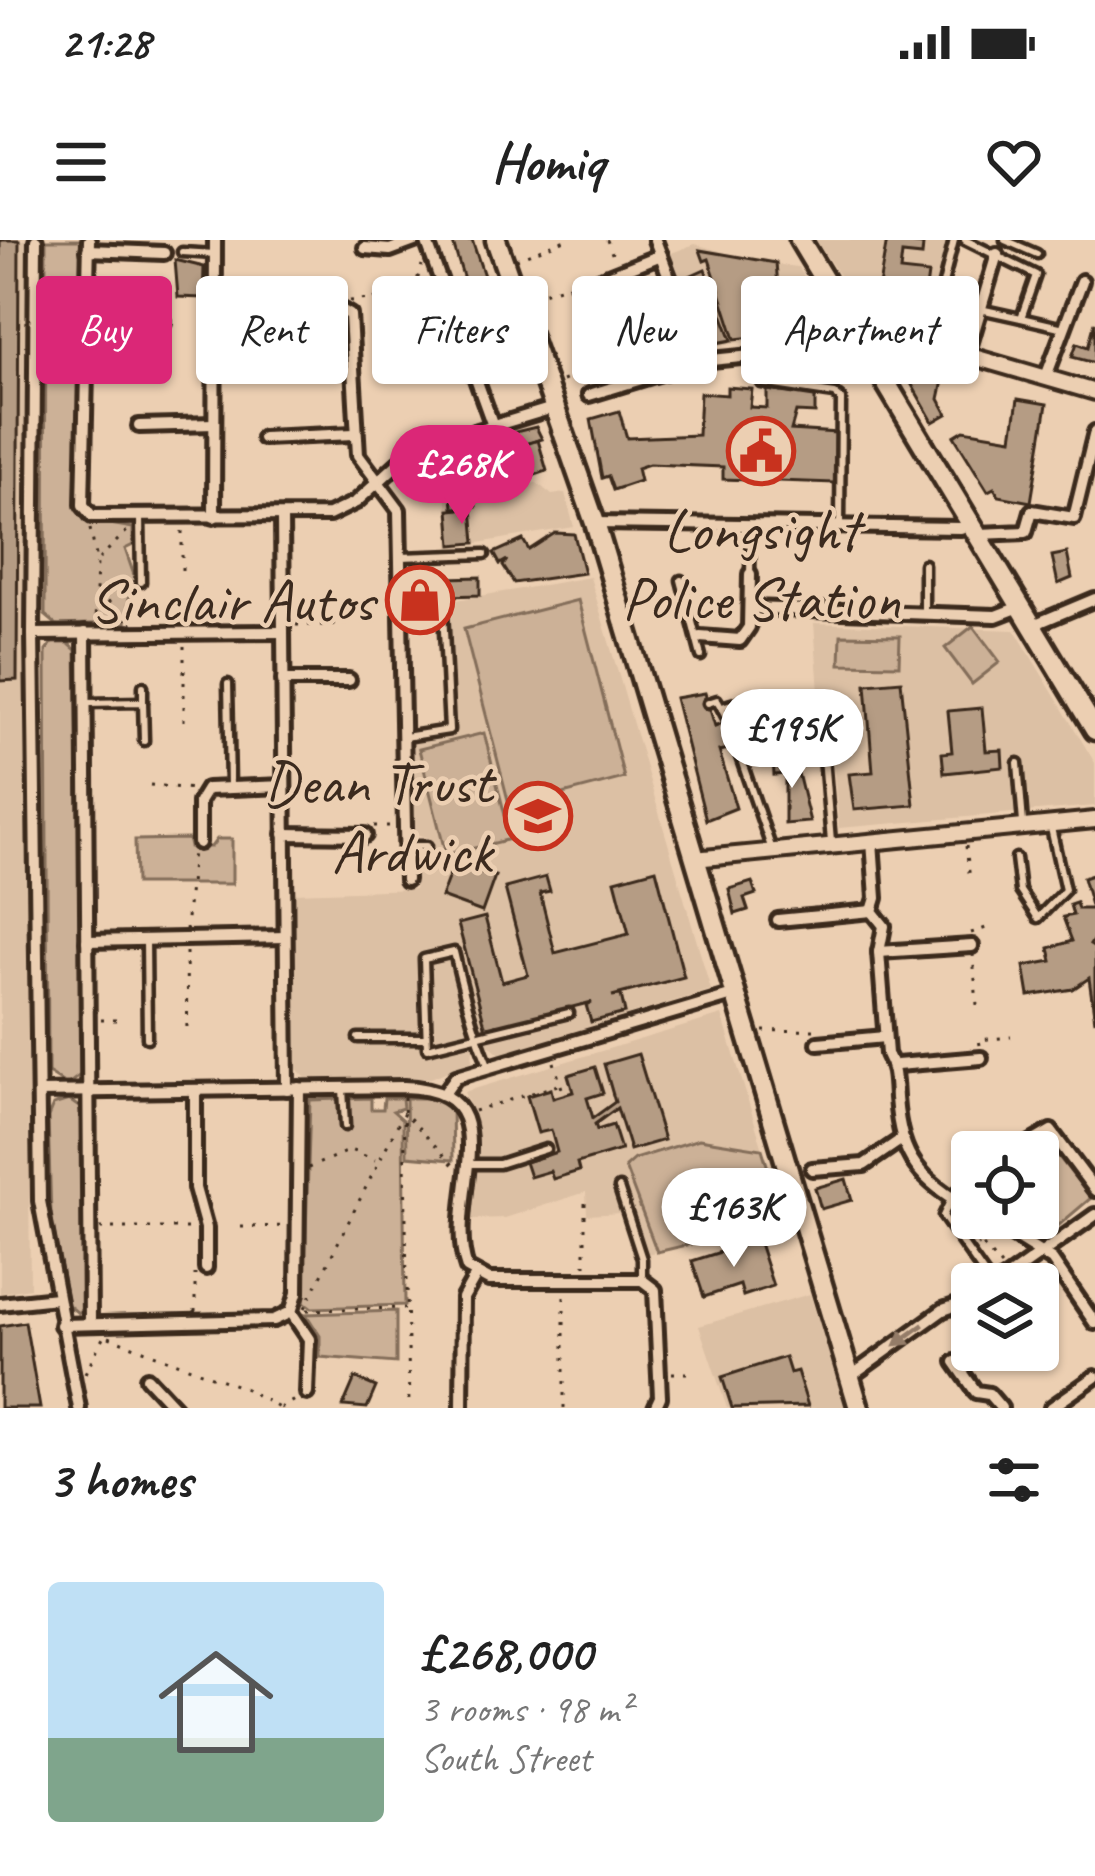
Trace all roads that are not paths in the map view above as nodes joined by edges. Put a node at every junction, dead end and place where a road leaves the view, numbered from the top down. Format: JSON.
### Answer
{"nodes":[{"id":1,"x":36,"y":240,"type":"edge"},
{"id":2,"x":421,"y":240,"type":"edge"},
{"id":3,"x":496,"y":240,"type":"edge"},
{"id":4,"x":655,"y":240,"type":"edge"},
{"id":5,"x":800,"y":240,"type":"edge"},
{"id":6,"x":954,"y":240,"type":"edge"},
{"id":7,"x":965,"y":240,"type":"edge"},
{"id":8,"x":1004,"y":240,"type":"edge"},
{"id":9,"x":89,"y":245,"type":"edge"},
{"id":10,"x":215,"y":247,"type":"edge"},
{"id":11,"x":365,"y":248,"type":"dead end"},
{"id":12,"x":182,"y":252,"type":"dead end"},
{"id":13,"x":164,"y":253,"type":"dead end"},
{"id":14,"x":661,"y":254,"type":"junction"},
{"id":15,"x":997,"y":254,"type":"junction"},
{"id":16,"x":1037,"y":254,"type":"dead end"},
{"id":17,"x":88,"y":276,"type":"edge"},
{"id":18,"x":623,"y":276,"type":"edge"},
{"id":19,"x":669,"y":276,"type":"edge"},
{"id":20,"x":823,"y":276,"type":"edge"},
{"id":21,"x":945,"y":276,"type":"edge"},
{"id":22,"x":1082,"y":281,"type":"dead end"},
{"id":23,"x":979,"y":309,"type":"joint"},
{"id":24,"x":348,"y":316,"type":"edge"},
{"id":25,"x":1021,"y":318,"type":"junction"},
{"id":26,"x":1064,"y":328,"type":"junction"},
{"id":27,"x":979,"y":358,"type":"edge"},
{"id":28,"x":1047,"y":374,"type":"junction"},
{"id":29,"x":85,"y":384,"type":"edge"},
{"id":30,"x":213,"y":384,"type":"edge"},
{"id":31,"x":622,"y":384,"type":"edge"},
{"id":32,"x":768,"y":384,"type":"edge"},
{"id":33,"x":890,"y":384,"type":"edge"},
{"id":34,"x":1095,"y":392,"type":"edge"},
{"id":35,"x":589,"y":395,"type":"dead end"},
{"id":36,"x":556,"y":406,"type":"junction"},
{"id":37,"x":214,"y":424,"type":"junction"},
{"id":38,"x":139,"y":426,"type":"dead end"},
{"id":39,"x":494,"y":426,"type":"junction"},
{"id":40,"x":1095,"y":432,"type":"edge"},
{"id":41,"x":354,"y":434,"type":"junction"},
{"id":42,"x":263,"y":438,"type":"dead end"},
{"id":43,"x":377,"y":481,"type":"junction"},
{"id":44,"x":282,"y":517,"type":"junction"},
{"id":45,"x":214,"y":518,"type":"junction"},
{"id":46,"x":751,"y":522,"type":"junction"},
{"id":47,"x":135,"y":523,"type":"junction"},
{"id":48,"x":595,"y":523,"type":"junction"},
{"id":49,"x":840,"y":525,"type":"junction"},
{"id":50,"x":976,"y":529,"type":"junction"},
{"id":51,"x":485,"y":554,"type":"dead end"},
{"id":52,"x":401,"y":557,"type":"junction"},
{"id":53,"x":924,"y":564,"type":"dead end"},
{"id":54,"x":750,"y":574,"type":"joint"},
{"id":55,"x":681,"y":580,"type":"dead end"},
{"id":56,"x":141,"y":582,"type":"road end"},
{"id":57,"x":1095,"y":599,"type":"edge"},
{"id":58,"x":1022,"y":606,"type":"junction"},
{"id":59,"x":750,"y":608,"type":"junction"},
{"id":60,"x":402,"y":613,"type":"junction"},
{"id":61,"x":924,"y":614,"type":"junction"},
{"id":62,"x":1033,"y":625,"type":"junction"},
{"id":63,"x":283,"y":628,"type":"junction"},
{"id":64,"x":90,"y":630,"type":"junction"},
{"id":65,"x":33,"y":634,"type":"junction"},
{"id":66,"x":700,"y":637,"type":"junction"},
{"id":67,"x":701,"y":656,"type":"dead end"},
{"id":68,"x":283,"y":680,"type":"junction"},
{"id":69,"x":349,"y":680,"type":"dead end"},
{"id":70,"x":228,"y":684,"type":"dead end"},
{"id":71,"x":143,"y":686,"type":"dead end"},
{"id":72,"x":746,"y":700,"type":"dead end"},
{"id":73,"x":143,"y":702,"type":"junction"},
{"id":74,"x":86,"y":703,"type":"junction"},
{"id":75,"x":708,"y":703,"type":"dead end"},
{"id":76,"x":725,"y":706,"type":"junction"},
{"id":77,"x":728,"y":720,"type":"dead end"},
{"id":78,"x":809,"y":729,"type":"dead end"},
{"id":79,"x":1095,"y":730,"type":"edge"},
{"id":80,"x":405,"y":737,"type":"junction"},
{"id":81,"x":144,"y":741,"type":"dead end"},
{"id":82,"x":737,"y":748,"type":"dead end"},
{"id":83,"x":1018,"y":763,"type":"dead end"},
{"id":84,"x":230,"y":786,"type":"junction"},
{"id":85,"x":284,"y":786,"type":"junction"},
{"id":86,"x":1095,"y":820,"type":"edge"},
{"id":87,"x":1051,"y":824,"type":"junction"},
{"id":88,"x":1024,"y":827,"type":"junction"},
{"id":89,"x":284,"y":834,"type":"junction"},
{"id":90,"x":365,"y":836,"type":"dead end"},
{"id":91,"x":872,"y":842,"type":"junction"},
{"id":92,"x":199,"y":843,"type":"road end"},
{"id":93,"x":831,"y":845,"type":"junction"},
{"id":94,"x":406,"y":846,"type":"junction"},
{"id":95,"x":427,"y":846,"type":"dead end"},
{"id":96,"x":771,"y":851,"type":"junction"},
{"id":97,"x":1016,"y":858,"type":"dead end"},
{"id":98,"x":694,"y":859,"type":"junction"},
{"id":99,"x":406,"y":880,"type":"dead end"},
{"id":100,"x":872,"y":911,"type":"junction"},
{"id":101,"x":778,"y":920,"type":"dead end"},
{"id":102,"x":285,"y":938,"type":"junction"},
{"id":103,"x":88,"y":940,"type":"junction"},
{"id":104,"x":146,"y":940,"type":"junction"},
{"id":105,"x":972,"y":946,"type":"road end"},
{"id":106,"x":879,"y":952,"type":"junction"},
{"id":107,"x":734,"y":995,"type":"junction"},
{"id":108,"x":569,"y":1013,"type":"dead end"},
{"id":109,"x":476,"y":1035,"type":"junction"},
{"id":110,"x":885,"y":1037,"type":"junction"},
{"id":111,"x":147,"y":1038,"type":"dead end"},
{"id":112,"x":358,"y":1038,"type":"dead end"},
{"id":113,"x":425,"y":1038,"type":"junction"},
{"id":114,"x":818,"y":1043,"type":"road end"},
{"id":115,"x":981,"y":1058,"type":"road end"},
{"id":116,"x":897,"y":1065,"type":"junction"},
{"id":117,"x":490,"y":1067,"type":"junction"},
{"id":118,"x":343,"y":1088,"type":"junction"},
{"id":119,"x":293,"y":1089,"type":"junction"},
{"id":120,"x":195,"y":1091,"type":"junction"},
{"id":121,"x":446,"y":1091,"type":"junction"},
{"id":122,"x":89,"y":1092,"type":"junction"},
{"id":123,"x":39,"y":1093,"type":"junction"},
{"id":124,"x":345,"y":1126,"type":"dead end"},
{"id":125,"x":899,"y":1141,"type":"junction"},
{"id":126,"x":1059,"y":1142,"type":"edge"},
{"id":127,"x":546,"y":1149,"type":"dead end"},
{"id":128,"x":466,"y":1164,"type":"junction"},
{"id":129,"x":812,"y":1169,"type":"dead end"},
{"id":130,"x":619,"y":1188,"type":"dead end"},
{"id":131,"x":1095,"y":1190,"type":"edge"},
{"id":132,"x":951,"y":1197,"type":"edge"},
{"id":133,"x":951,"y":1200,"type":"edge"},
{"id":134,"x":1095,"y":1215,"type":"edge"},
{"id":135,"x":951,"y":1226,"type":"edge"},
{"id":136,"x":961,"y":1239,"type":"edge"},
{"id":137,"x":1017,"y":1239,"type":"edge"},
{"id":138,"x":1042,"y":1253,"type":"junction"},
{"id":139,"x":979,"y":1263,"type":"edge"},
{"id":140,"x":1027,"y":1263,"type":"edge"},
{"id":141,"x":206,"y":1268,"type":"road end"},
{"id":142,"x":476,"y":1275,"type":"junction"},
{"id":143,"x":641,"y":1280,"type":"junction"},
{"id":144,"x":56,"y":1298,"type":"junction"},
{"id":145,"x":0,"y":1304,"type":"edge"},
{"id":146,"x":951,"y":1308,"type":"edge"},
{"id":147,"x":298,"y":1310,"type":"junction"},
{"id":148,"x":91,"y":1323,"type":"junction"},
{"id":149,"x":1095,"y":1323,"type":"edge"},
{"id":150,"x":61,"y":1325,"type":"junction"},
{"id":151,"x":961,"y":1371,"type":"edge"},
{"id":152,"x":850,"y":1377,"type":"junction"},
{"id":153,"x":1095,"y":1377,"type":"edge"},
{"id":154,"x":147,"y":1378,"type":"dead end"},
{"id":155,"x":308,"y":1393,"type":"dead end"},
{"id":156,"x":170,"y":1406,"type":"edge"},
{"id":157,"x":79,"y":1408,"type":"edge"},
{"id":158,"x":462,"y":1408,"type":"edge"},
{"id":159,"x":655,"y":1408,"type":"edge"},
{"id":160,"x":859,"y":1408,"type":"edge"},
{"id":161,"x":1000,"y":1408,"type":"edge"},
{"id":162,"x":1052,"y":1408,"type":"edge"}],
"edges":[{"from":1,"to":65,"type":"street"},
{"from":2,"to":11,"type":"street"},
{"from":2,"to":39,"type":"street"},
{"from":3,"to":36,"type":"main road"},
{"from":4,"to":14,"type":"street"},
{"from":5,"to":20,"type":"main road"},
{"from":6,"to":21,"type":"lane"},
{"from":7,"to":15,"type":"lane"},
{"from":8,"to":15,"type":"lane"},
{"from":8,"to":16,"type":"lane"},
{"from":9,"to":13,"type":"street"},
{"from":9,"to":17,"type":"street"},
{"from":10,"to":12,"type":"lane"},
{"from":14,"to":18,"type":"street"},
{"from":14,"to":19,"type":"street"},
{"from":15,"to":23,"type":"street"},
{"from":15,"to":25,"type":"lane"},
{"from":22,"to":26,"type":"street"},
{"from":23,"to":25,"type":"lane"},
{"from":24,"to":41,"type":"street"},
{"from":25,"to":26,"type":"lane"},
{"from":26,"to":28,"type":"street"},
{"from":27,"to":28,"type":"street"},
{"from":28,"to":34,"type":"street"},
{"from":29,"to":47,"type":"street"},
{"from":30,"to":37,"type":"street"},
{"from":31,"to":35,"type":"street"},
{"from":32,"to":49,"type":"lane"},
{"from":33,"to":50,"type":"main road"},
{"from":36,"to":39,"type":"street"},
{"from":36,"to":48,"type":"main road"},
{"from":37,"to":38,"type":"street"},
{"from":37,"to":45,"type":"street"},
{"from":39,"to":43,"type":"street"},
{"from":40,"to":50,"type":"street"},
{"from":41,"to":42,"type":"street"},
{"from":41,"to":43,"type":"street"},
{"from":43,"to":44,"type":"street"},
{"from":43,"to":52,"type":"street"},
{"from":44,"to":45,"type":"street"},
{"from":44,"to":63,"type":"street"},
{"from":45,"to":47,"type":"street"},
{"from":46,"to":48,"type":"street"},
{"from":46,"to":49,"type":"street"},
{"from":46,"to":54,"type":"lane"},
{"from":47,"to":56,"type":"lane"},
{"from":48,"to":98,"type":"main road"},
{"from":49,"to":50,"type":"street"},
{"from":50,"to":58,"type":"main road"},
{"from":51,"to":52,"type":"lane"},
{"from":52,"to":60,"type":"street"},
{"from":53,"to":61,"type":"lane"},
{"from":54,"to":59,"type":"street"},
{"from":55,"to":66,"type":"lane"},
{"from":57,"to":62,"type":"street"},
{"from":58,"to":61,"type":"street"},
{"from":58,"to":62,"type":"main road"},
{"from":59,"to":61,"type":"street"},
{"from":59,"to":66,"type":"street"},
{"from":60,"to":80,"type":"street"},
{"from":60,"to":80,"type":"lane"},
{"from":62,"to":79,"type":"main road"},
{"from":63,"to":64,"type":"street"},
{"from":63,"to":68,"type":"street"},
{"from":64,"to":65,"type":"street"},
{"from":64,"to":74,"type":"street"},
{"from":65,"to":123,"type":"street"},
{"from":66,"to":67,"type":"lane"},
{"from":68,"to":69,"type":"street"},
{"from":68,"to":85,"type":"street"},
{"from":70,"to":84,"type":"lane"},
{"from":71,"to":73,"type":"lane"},
{"from":72,"to":76,"type":"lane"},
{"from":73,"to":74,"type":"lane"},
{"from":73,"to":81,"type":"lane"},
{"from":74,"to":103,"type":"street"},
{"from":75,"to":76,"type":"lane"},
{"from":76,"to":77,"type":"lane"},
{"from":78,"to":93,"type":"lane"},
{"from":80,"to":94,"type":"street"},
{"from":82,"to":96,"type":"lane"},
{"from":83,"to":88,"type":"lane"},
{"from":84,"to":85,"type":"street"},
{"from":84,"to":92,"type":"street"},
{"from":85,"to":89,"type":"street"},
{"from":86,"to":87,"type":"street"},
{"from":87,"to":88,"type":"street"},
{"from":87,"to":97,"type":"lane"},
{"from":88,"to":91,"type":"street"},
{"from":89,"to":90,"type":"street"},
{"from":89,"to":102,"type":"street"},
{"from":91,"to":93,"type":"street"},
{"from":91,"to":100,"type":"street"},
{"from":93,"to":96,"type":"street"},
{"from":94,"to":95,"type":"lane"},
{"from":94,"to":99,"type":"street"},
{"from":96,"to":98,"type":"street"},
{"from":98,"to":107,"type":"main road"},
{"from":100,"to":101,"type":"street"},
{"from":100,"to":106,"type":"street"},
{"from":102,"to":104,"type":"street"},
{"from":102,"to":119,"type":"street"},
{"from":103,"to":104,"type":"street"},
{"from":103,"to":122,"type":"street"},
{"from":104,"to":111,"type":"lane"},
{"from":105,"to":106,"type":"street"},
{"from":106,"to":110,"type":"street"},
{"from":107,"to":117,"type":"street"},
{"from":107,"to":152,"type":"main road"},
{"from":108,"to":109,"type":"lane"},
{"from":109,"to":113,"type":"lane"},
{"from":109,"to":113,"type":"lane"},
{"from":109,"to":117,"type":"lane"},
{"from":110,"to":114,"type":"street"},
{"from":110,"to":116,"type":"street"},
{"from":112,"to":113,"type":"lane"},
{"from":115,"to":116,"type":"street"},
{"from":116,"to":125,"type":"street"},
{"from":117,"to":121,"type":"street"},
{"from":118,"to":119,"type":"street"},
{"from":118,"to":121,"type":"street"},
{"from":118,"to":124,"type":"lane"},
{"from":119,"to":120,"type":"street"},
{"from":119,"to":147,"type":"street"},
{"from":120,"to":122,"type":"street"},
{"from":120,"to":141,"type":"street"},
{"from":121,"to":128,"type":"street"},
{"from":122,"to":123,"type":"street"},
{"from":122,"to":148,"type":"street"},
{"from":123,"to":144,"type":"street"},
{"from":125,"to":129,"type":"street"},
{"from":125,"to":132,"type":"street"},
{"from":126,"to":131,"type":"street"},
{"from":127,"to":128,"type":"lane"},
{"from":128,"to":142,"type":"street"},
{"from":130,"to":143,"type":"lane"},
{"from":133,"to":135,"type":"lane"},
{"from":134,"to":138,"type":"street"},
{"from":136,"to":139,"type":"lane"},
{"from":137,"to":138,"type":"street"},
{"from":138,"to":140,"type":"street"},
{"from":138,"to":149,"type":"street"},
{"from":142,"to":143,"type":"street"},
{"from":142,"to":158,"type":"street"},
{"from":143,"to":159,"type":"street"},
{"from":144,"to":145,"type":"street"},
{"from":144,"to":150,"type":"street"},
{"from":146,"to":152,"type":"street","one_way":true},
{"from":147,"to":148,"type":"street"},
{"from":147,"to":155,"type":"street"},
{"from":148,"to":150,"type":"street"},
{"from":150,"to":157,"type":"street"},
{"from":151,"to":161,"type":"street"},
{"from":152,"to":160,"type":"main road"},
{"from":153,"to":162,"type":"street"},
{"from":154,"to":156,"type":"street"}]}
